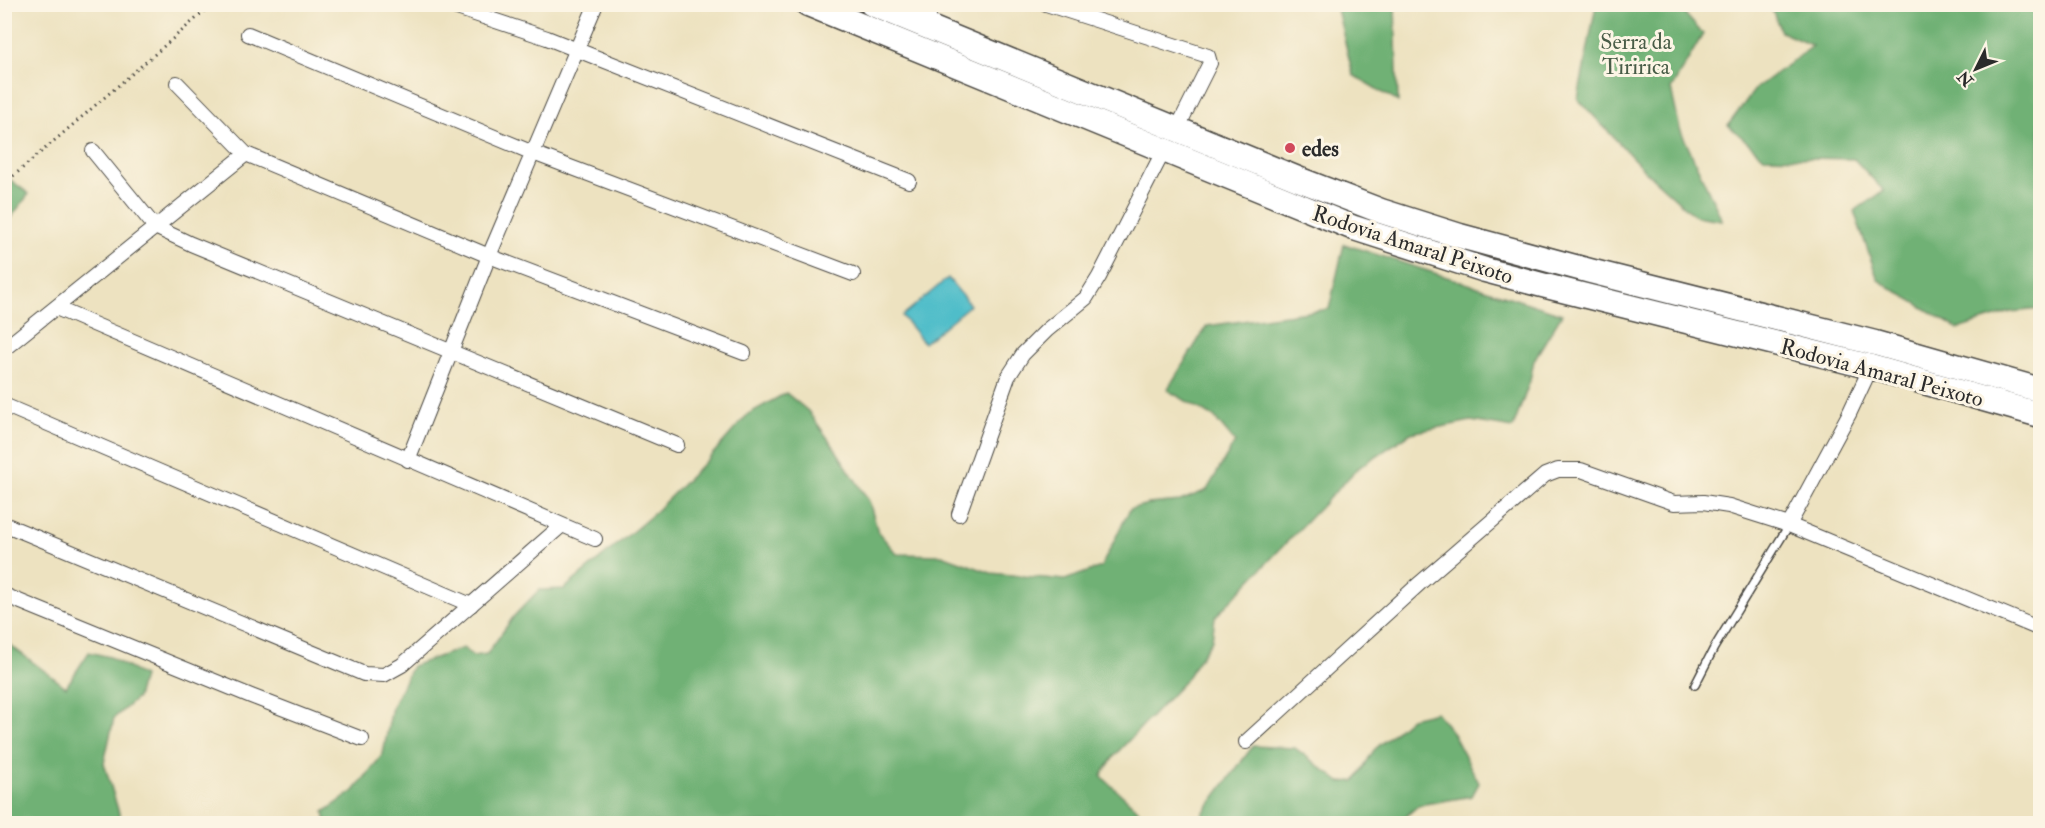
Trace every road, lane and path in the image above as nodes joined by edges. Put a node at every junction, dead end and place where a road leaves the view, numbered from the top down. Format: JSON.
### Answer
{"nodes":[{"id":1,"x":213,"y":4,"type":"edge"},
{"id":2,"x":445,"y":4,"type":"edge"},
{"id":3,"x":596,"y":4,"type":"edge"},
{"id":4,"x":808,"y":4,"type":"edge"},
{"id":5,"x":872,"y":4,"type":"edge"},
{"id":6,"x":926,"y":4,"type":"edge"},
{"id":7,"x":1046,"y":4,"type":"edge"},
{"id":8,"x":932,"y":29,"type":"junction"},
{"id":9,"x":248,"y":34,"type":"dead end"},
{"id":10,"x":576,"y":51,"type":"junction"},
{"id":11,"x":177,"y":83,"type":"dead end"},
{"id":12,"x":1177,"y":129,"type":"junction"},
{"id":13,"x":1164,"y":150,"type":"junction"},
{"id":14,"x":93,"y":151,"type":"dead end"},
{"id":15,"x":532,"y":153,"type":"junction"},
{"id":16,"x":246,"y":154,"type":"junction"},
{"id":17,"x":909,"y":181,"type":"dead end"},
{"id":18,"x":4,"y":184,"type":"edge"},
{"id":19,"x":155,"y":227,"type":"junction"},
{"id":20,"x":489,"y":255,"type":"junction"},
{"id":21,"x":853,"y":274,"type":"dead end"},
{"id":22,"x":56,"y":308,"type":"junction"},
{"id":23,"x":4,"y":349,"type":"edge"},
{"id":24,"x":451,"y":351,"type":"junction"},
{"id":25,"x":744,"y":353,"type":"dead end"},
{"id":26,"x":1871,"y":367,"type":"junction"},
{"id":27,"x":2040,"y":390,"type":"edge"},
{"id":28,"x":4,"y":405,"type":"edge"},
{"id":29,"x":2040,"y":415,"type":"edge"},
{"id":30,"x":677,"y":445,"type":"dead end"},
{"id":31,"x":408,"y":460,"type":"junction"},
{"id":32,"x":959,"y":514,"type":"dead end"},
{"id":33,"x":4,"y":524,"type":"edge"},
{"id":34,"x":1789,"y":525,"type":"junction"},
{"id":35,"x":561,"y":526,"type":"junction"},
{"id":36,"x":595,"y":539,"type":"dead end"},
{"id":37,"x":4,"y":595,"type":"edge"},
{"id":38,"x":471,"y":605,"type":"junction"},
{"id":39,"x":2040,"y":629,"type":"edge"},
{"id":40,"x":1695,"y":685,"type":"dead end"},
{"id":41,"x":362,"y":739,"type":"dead end"},
{"id":42,"x":1246,"y":742,"type":"dead end"}],
"edges":[{"from":1,"to":18,"type":"path"},
{"from":2,"to":10,"type":"street"},
{"from":3,"to":10,"type":"street"},
{"from":4,"to":13,"type":"highway","name":"Rodovia Amaral Peixoto"},
{"from":5,"to":8,"type":"highway","name":"Rodovia Amaral Peixoto"},
{"from":6,"to":8,"type":"street"},
{"from":7,"to":12,"type":"street"},
{"from":8,"to":12,"type":"highway","name":"Rodovia Amaral Peixoto"},
{"from":9,"to":15,"type":"street"},
{"from":10,"to":15,"type":"street"},
{"from":10,"to":17,"type":"street"},
{"from":11,"to":16,"type":"street"},
{"from":12,"to":27,"type":"highway","name":"Rodovia Amaral Peixoto"},
{"from":13,"to":26,"type":"highway","name":"Rodovia Amaral Peixoto"},
{"from":13,"to":32,"type":"street"},
{"from":14,"to":19,"type":"street"},
{"from":15,"to":20,"type":"street"},
{"from":15,"to":21,"type":"street"},
{"from":16,"to":19,"type":"street"},
{"from":16,"to":20,"type":"street"},
{"from":19,"to":22,"type":"street"},
{"from":19,"to":24,"type":"street"},
{"from":20,"to":24,"type":"street"},
{"from":20,"to":25,"type":"street"},
{"from":22,"to":23,"type":"street"},
{"from":22,"to":31,"type":"street"},
{"from":24,"to":30,"type":"street"},
{"from":24,"to":31,"type":"street"},
{"from":26,"to":29,"type":"highway","name":"Rodovia Amaral Peixoto"},
{"from":26,"to":34,"type":"street"},
{"from":28,"to":38,"type":"street"},
{"from":31,"to":35,"type":"street"},
{"from":33,"to":38,"type":"street"},
{"from":34,"to":39,"type":"street"},
{"from":34,"to":40,"type":"lane"},
{"from":34,"to":42,"type":"street"},
{"from":35,"to":36,"type":"street"},
{"from":35,"to":38,"type":"street"},
{"from":37,"to":41,"type":"street"}]}
